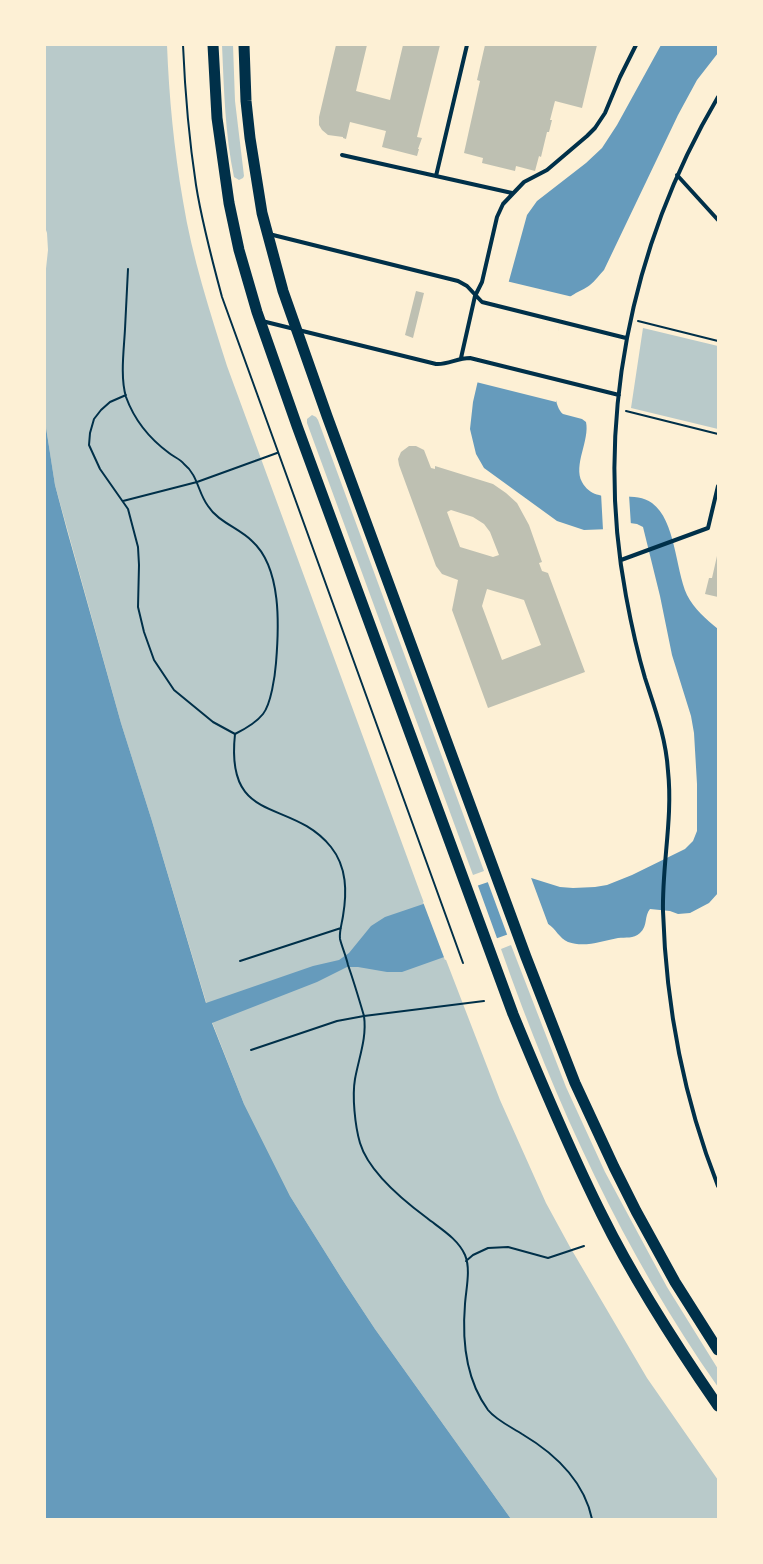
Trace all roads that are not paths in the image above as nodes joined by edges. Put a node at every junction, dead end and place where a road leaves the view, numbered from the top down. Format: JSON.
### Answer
{"nodes":[{"id":1,"x":213,"y":45,"type":"edge"},
{"id":2,"x":244,"y":45,"type":"edge"},
{"id":3,"x":467,"y":45,"type":"edge"},
{"id":4,"x":636,"y":45,"type":"edge"},
{"id":5,"x":718,"y":97,"type":"edge"},
{"id":6,"x":342,"y":155,"type":"dead end"},
{"id":7,"x":677,"y":175,"type":"junction"},
{"id":8,"x":436,"y":176,"type":"junction"},
{"id":9,"x":512,"y":194,"type":"junction"},
{"id":10,"x":718,"y":220,"type":"edge"},
{"id":11,"x":267,"y":233,"type":"junction"},
{"id":12,"x":475,"y":296,"type":"junction"},
{"id":13,"x":260,"y":321,"type":"junction"},
{"id":14,"x":296,"y":330,"type":"junction"},
{"id":15,"x":626,"y":338,"type":"junction"},
{"id":16,"x":461,"y":358,"type":"junction"},
{"id":17,"x":619,"y":395,"type":"junction"},
{"id":18,"x":718,"y":486,"type":"edge"},
{"id":19,"x":621,"y":560,"type":"junction"},
{"id":20,"x":718,"y":1186,"type":"edge"},
{"id":21,"x":718,"y":1350,"type":"edge"},
{"id":22,"x":718,"y":1406,"type":"edge"}],
"edges":[{"from":1,"to":13,"type":"main road"},
{"from":2,"to":11,"type":"main road"},
{"from":3,"to":8,"type":"lane"},
{"from":4,"to":9,"type":"lane"},
{"from":5,"to":7,"type":"lane"},
{"from":6,"to":8,"type":"lane"},
{"from":7,"to":10,"type":"lane"},
{"from":7,"to":15,"type":"lane"},
{"from":8,"to":9,"type":"lane"},
{"from":9,"to":12,"type":"lane"},
{"from":11,"to":12,"type":"lane"},
{"from":11,"to":14,"type":"main road"},
{"from":12,"to":15,"type":"lane"},
{"from":12,"to":16,"type":"lane"},
{"from":13,"to":14,"type":"lane"},
{"from":13,"to":22,"type":"main road"},
{"from":14,"to":16,"type":"lane"},
{"from":14,"to":21,"type":"main road"},
{"from":15,"to":17,"type":"lane"},
{"from":16,"to":17,"type":"lane"},
{"from":17,"to":19,"type":"lane"},
{"from":18,"to":19,"type":"lane"},
{"from":19,"to":20,"type":"lane"}]}
